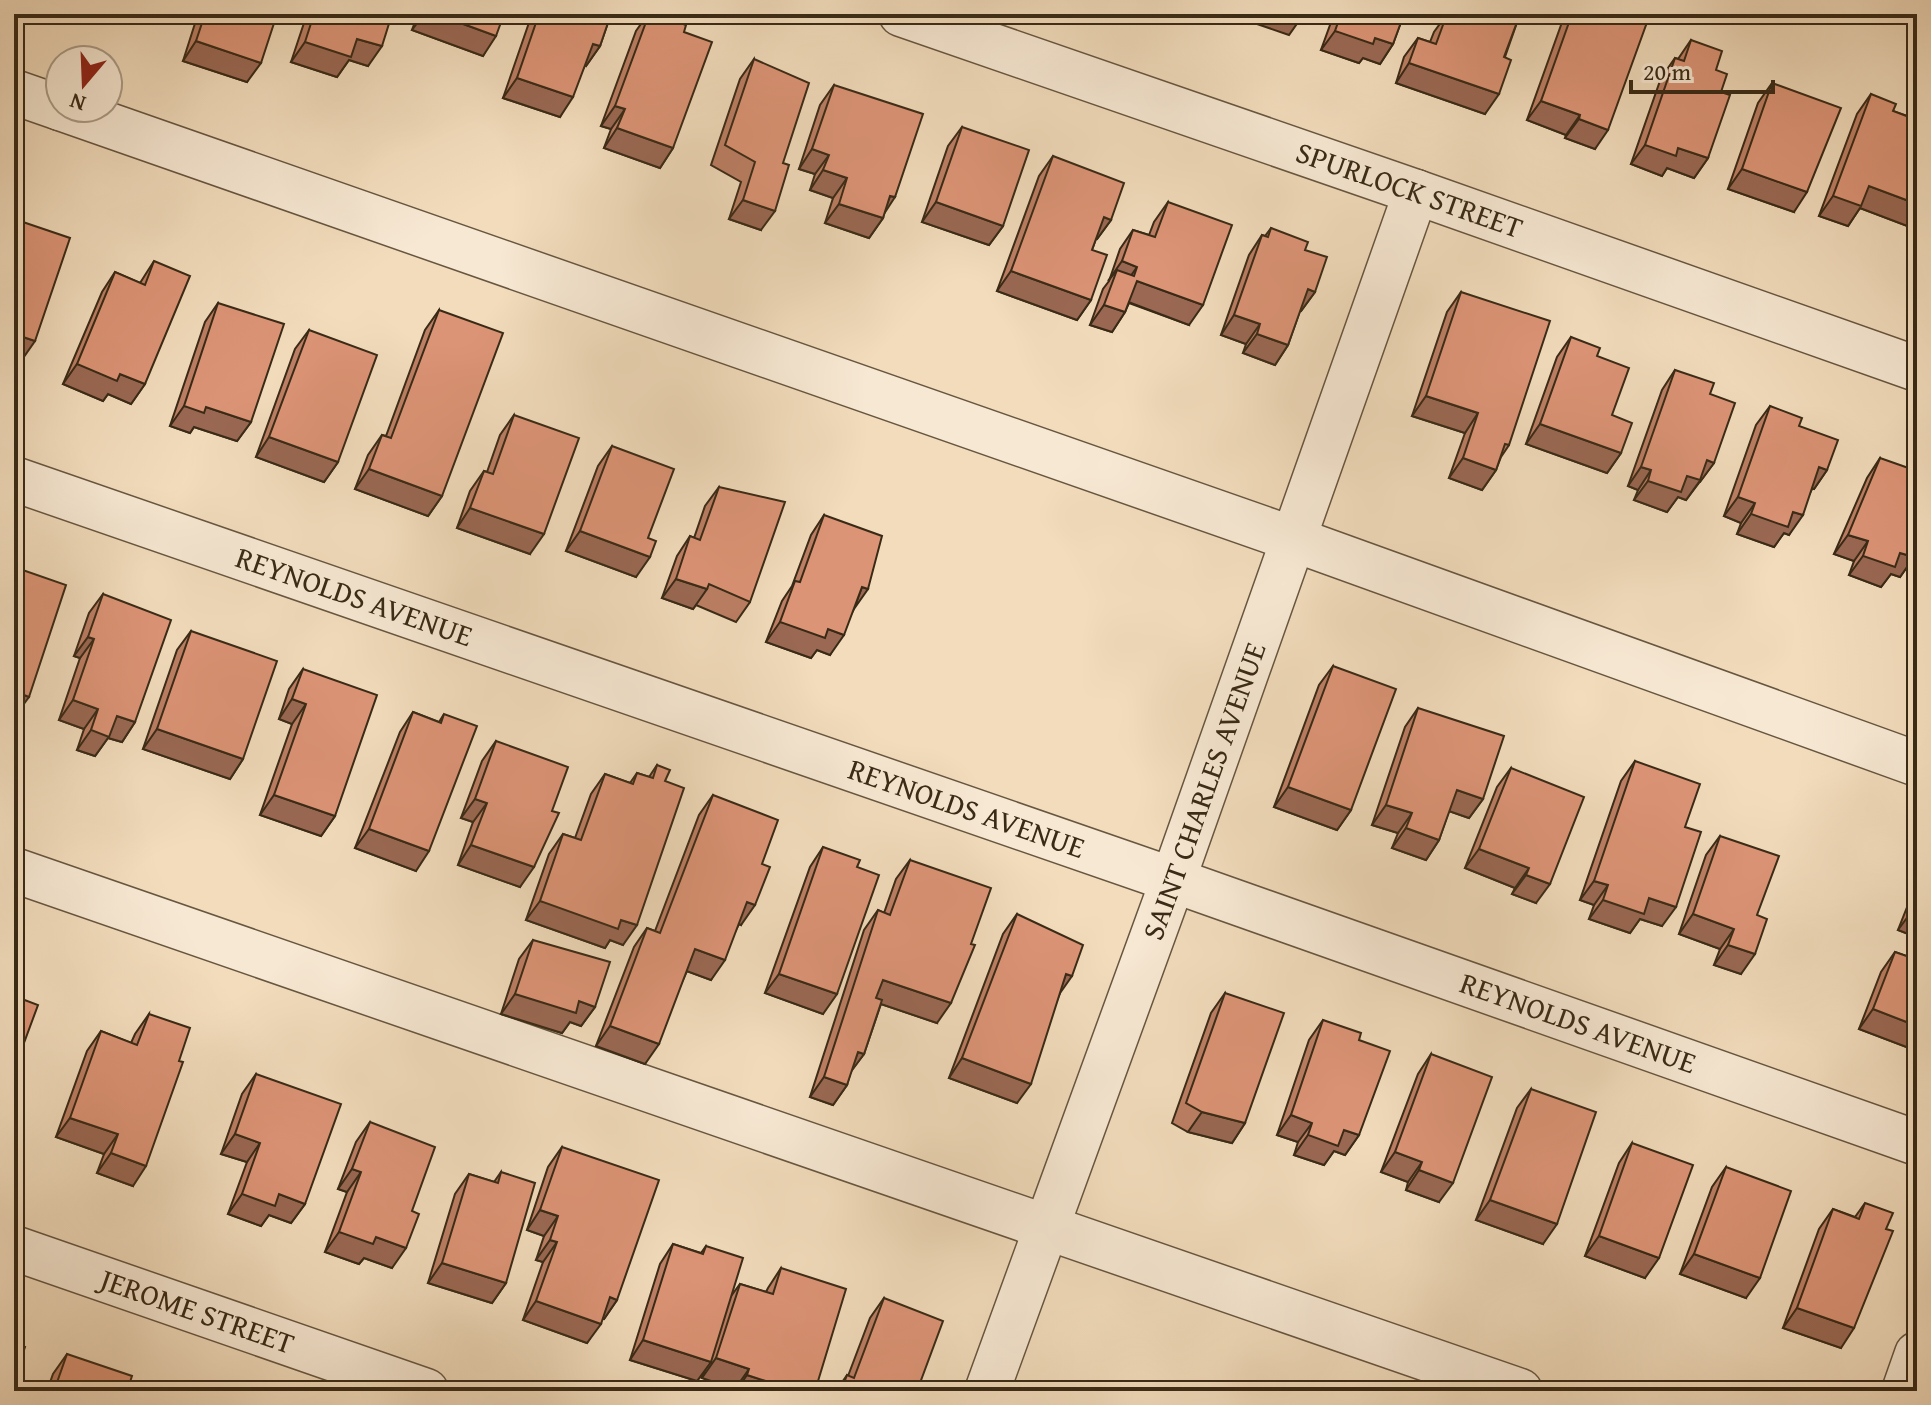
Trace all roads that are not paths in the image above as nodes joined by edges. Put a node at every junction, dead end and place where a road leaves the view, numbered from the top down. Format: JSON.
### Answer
{"nodes":[{"id":1,"x":901,"y":14,"type":"edge"},
{"id":2,"x":14,"y":92,"type":"edge"},
{"id":3,"x":44,"y":102,"type":"edge"},
{"id":4,"x":106,"y":124,"type":"edge"},
{"id":5,"x":1416,"y":192,"type":"junction"},
{"id":6,"x":1917,"y":369,"type":"edge"},
{"id":7,"x":14,"y":479,"type":"edge"},
{"id":8,"x":1293,"y":539,"type":"junction"},
{"id":9,"x":1917,"y":764,"type":"edge"},
{"id":10,"x":14,"y":870,"type":"edge"},
{"id":11,"x":1173,"y":880,"type":"junction"},
{"id":12,"x":1917,"y":1143,"type":"edge"},
{"id":13,"x":1047,"y":1226,"type":"junction"},
{"id":14,"x":14,"y":1248,"type":"edge"},
{"id":15,"x":1917,"y":1354,"type":"edge"},
{"id":16,"x":426,"y":1391,"type":"edge"},
{"id":17,"x":987,"y":1391,"type":"edge"},
{"id":18,"x":1520,"y":1391,"type":"edge"},
{"id":19,"x":1904,"y":1391,"type":"edge"}],
"edges":[{"from":1,"to":5,"type":"street","name":"SPURLOCK STREET"},
{"from":2,"to":3,"type":"street"},
{"from":4,"to":8,"type":"street"},
{"from":5,"to":6,"type":"street","name":"SPURLOCK STREET"},
{"from":5,"to":8,"type":"street","name":"SAINT CHARLES AVENUE"},
{"from":7,"to":11,"type":"street","name":"REYNOLDS AVENUE"},
{"from":8,"to":9,"type":"street"},
{"from":8,"to":11,"type":"street","name":"SAINT CHARLES AVENUE"},
{"from":10,"to":13,"type":"street"},
{"from":11,"to":12,"type":"street","name":"REYNOLDS AVENUE"},
{"from":11,"to":13,"type":"street","name":"SAINT CHARLES AVENUE"},
{"from":13,"to":17,"type":"street","name":"SAINT CHARLES AVENUE"},
{"from":13,"to":18,"type":"street"},
{"from":14,"to":16,"type":"street","name":"JEROME STREET"},
{"from":15,"to":19,"type":"street"}]}
